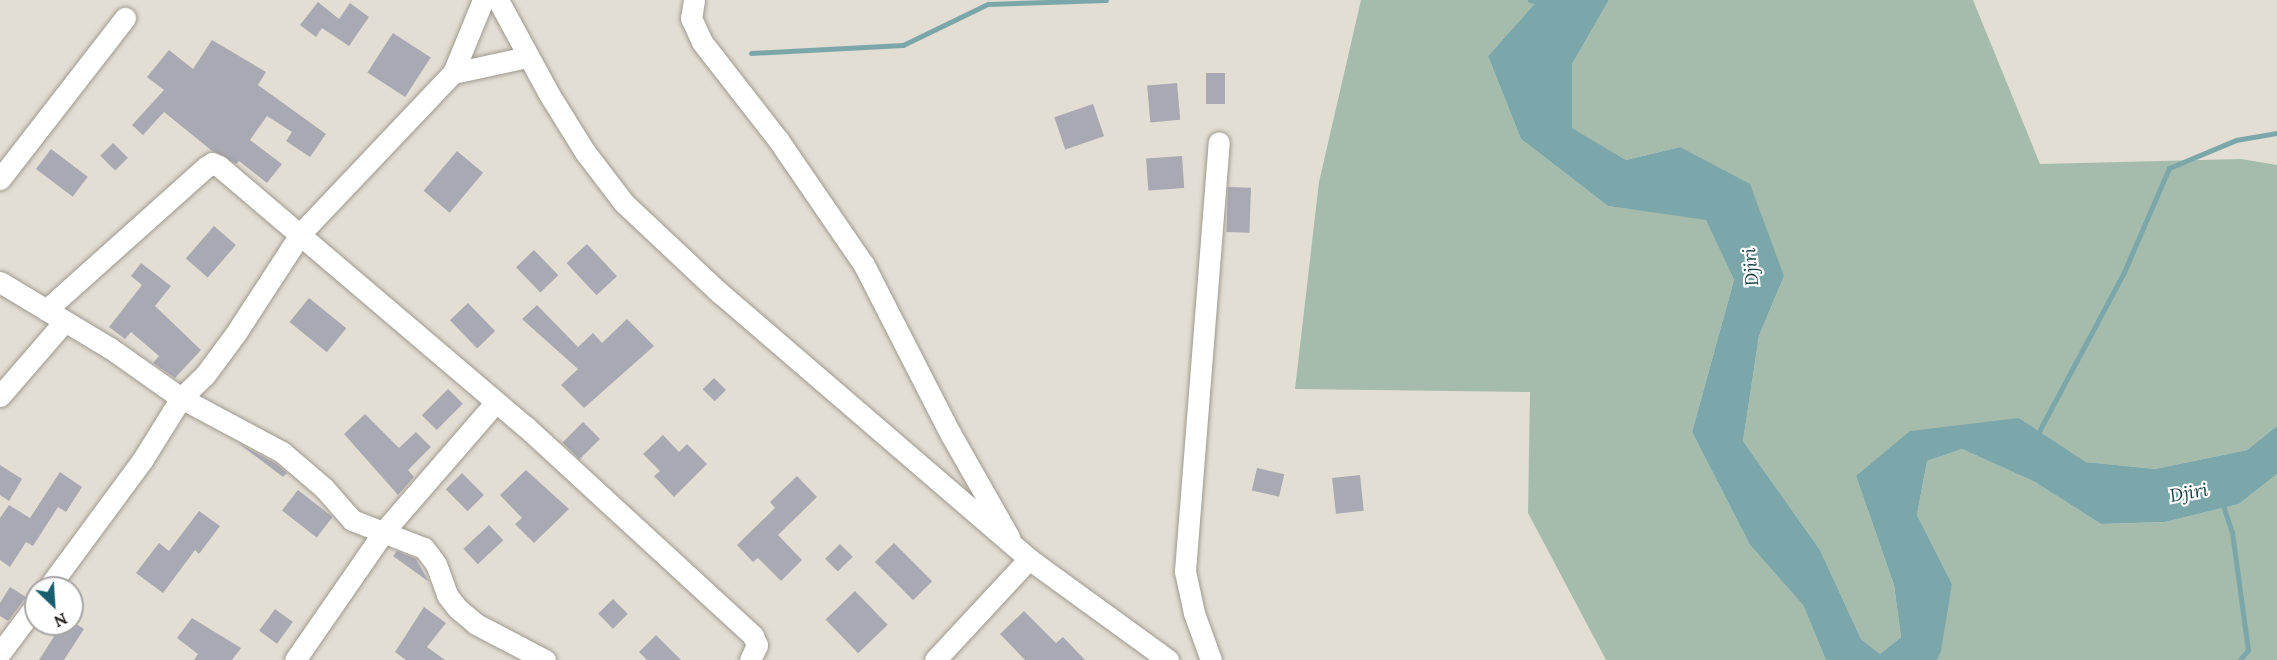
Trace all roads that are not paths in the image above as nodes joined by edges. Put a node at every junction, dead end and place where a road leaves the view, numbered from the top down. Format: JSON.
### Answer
{"nodes":[{"id":1,"x":483,"y":0,"type":"edge"},
{"id":2,"x":498,"y":0,"type":"edge"},
{"id":3,"x":694,"y":0,"type":"edge"},
{"id":4,"x":125,"y":18,"type":"dead end"},
{"id":5,"x":527,"y":57,"type":"junction"},
{"id":6,"x":453,"y":73,"type":"junction"},
{"id":7,"x":1219,"y":142,"type":"dead end"},
{"id":8,"x":0,"y":179,"type":"edge"},
{"id":9,"x":301,"y":233,"type":"junction"},
{"id":10,"x":0,"y":282,"type":"edge"},
{"id":11,"x":46,"y":310,"type":"junction"},
{"id":12,"x":63,"y":323,"type":"junction"},
{"id":13,"x":0,"y":396,"type":"edge"},
{"id":14,"x":181,"y":398,"type":"junction"},
{"id":15,"x":496,"y":402,"type":"junction"},
{"id":16,"x":385,"y":530,"type":"junction"},
{"id":17,"x":1012,"y":545,"type":"junction"},
{"id":18,"x":1029,"y":559,"type":"junction"},
{"id":19,"x":57,"y":576,"type":"edge"},
{"id":20,"x":24,"y":620,"type":"edge"},
{"id":21,"x":0,"y":653,"type":"edge"},
{"id":22,"x":295,"y":660,"type":"edge"},
{"id":23,"x":545,"y":660,"type":"edge"},
{"id":24,"x":750,"y":660,"type":"edge"},
{"id":25,"x":935,"y":660,"type":"edge"},
{"id":26,"x":1168,"y":660,"type":"edge"},
{"id":27,"x":1211,"y":660,"type":"edge"}],
"edges":[{"from":1,"to":6,"type":"street"},
{"from":2,"to":5,"type":"street"},
{"from":3,"to":17,"type":"street"},
{"from":4,"to":8,"type":"street"},
{"from":5,"to":6,"type":"street"},
{"from":5,"to":17,"type":"street"},
{"from":6,"to":9,"type":"street"},
{"from":7,"to":27,"type":"street"},
{"from":9,"to":11,"type":"street"},
{"from":9,"to":14,"type":"street"},
{"from":9,"to":15,"type":"street"},
{"from":10,"to":11,"type":"street"},
{"from":11,"to":12,"type":"street"},
{"from":12,"to":13,"type":"street"},
{"from":12,"to":14,"type":"street"},
{"from":14,"to":16,"type":"street"},
{"from":14,"to":19,"type":"street"},
{"from":15,"to":16,"type":"street"},
{"from":15,"to":24,"type":"street"},
{"from":16,"to":22,"type":"street"},
{"from":16,"to":23,"type":"street"},
{"from":17,"to":18,"type":"street"},
{"from":18,"to":25,"type":"street"},
{"from":18,"to":26,"type":"street"},
{"from":20,"to":21,"type":"street"}]}
